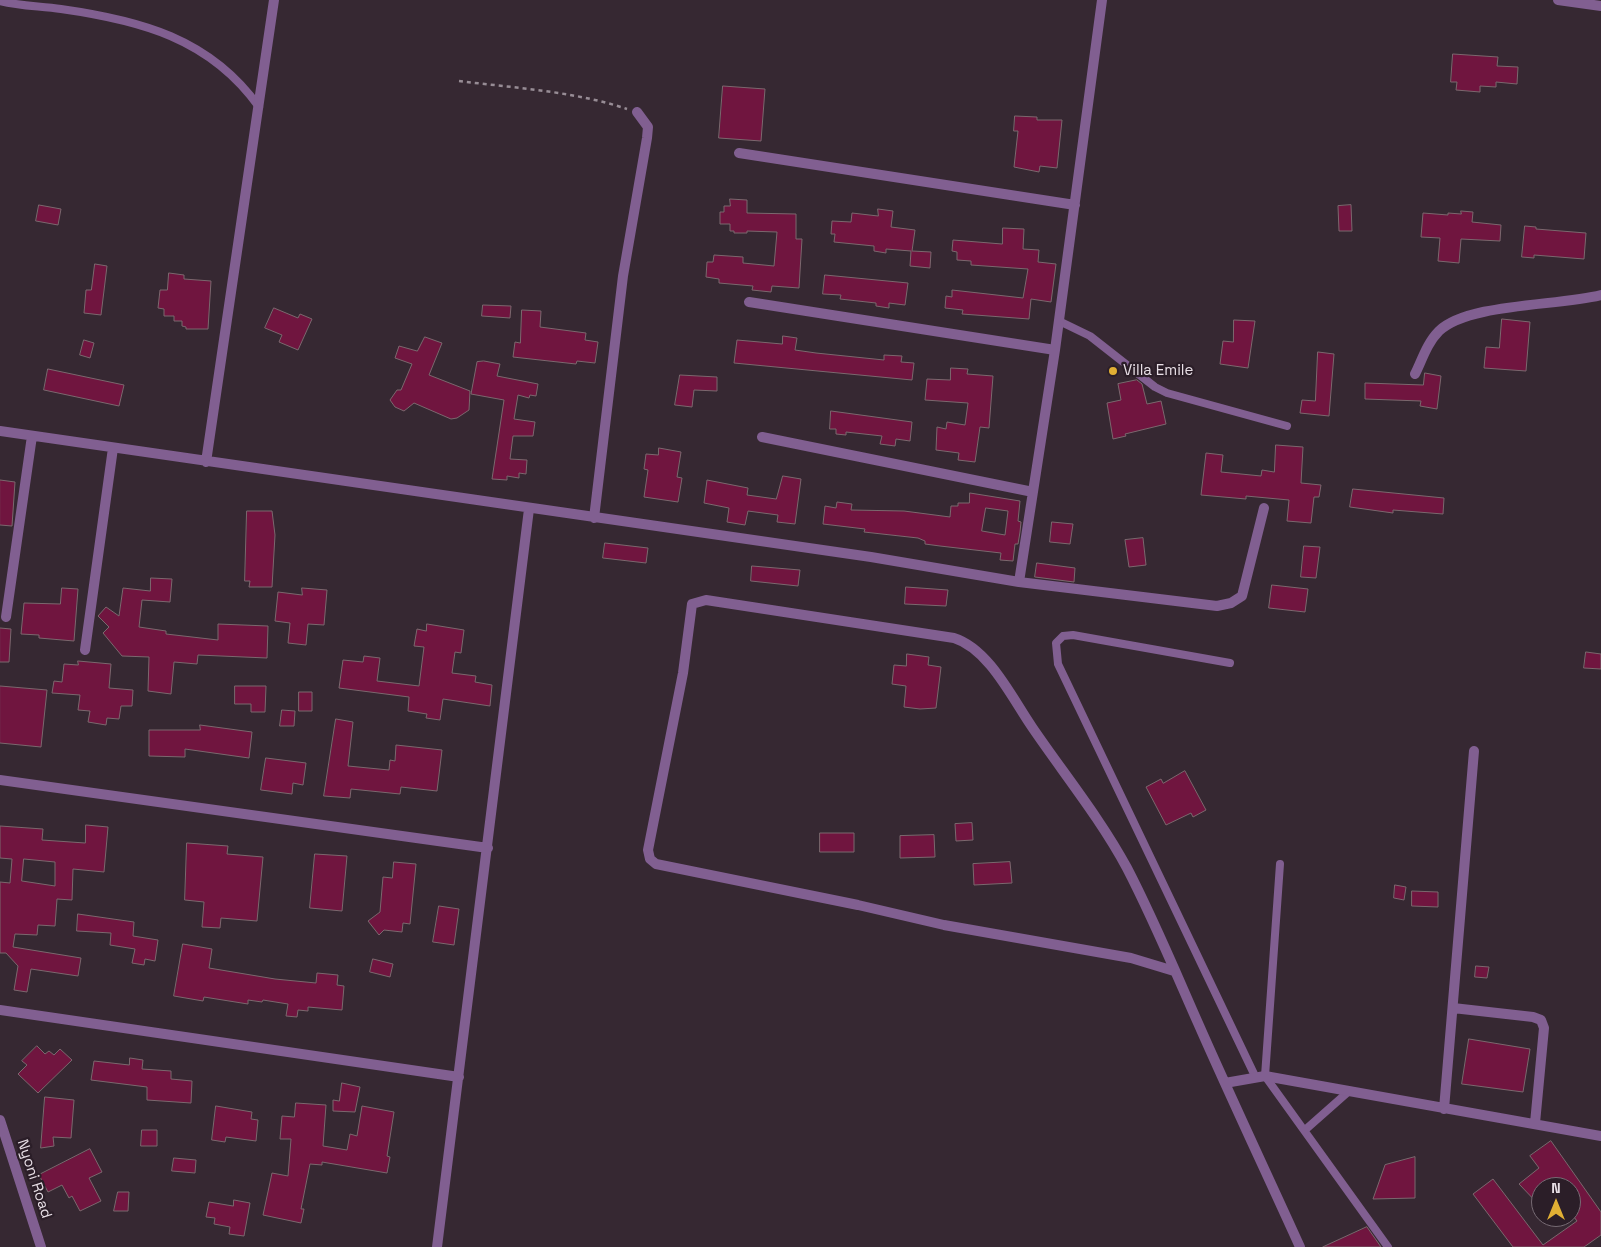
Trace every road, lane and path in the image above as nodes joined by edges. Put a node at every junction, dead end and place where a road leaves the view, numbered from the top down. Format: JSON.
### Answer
{"nodes":[{"id":1,"x":274,"y":0,"type":"edge"},
{"id":2,"x":1102,"y":0,"type":"edge"},
{"id":3,"x":1558,"y":0,"type":"edge"},
{"id":4,"x":0,"y":1,"type":"edge"},
{"id":5,"x":1601,"y":6,"type":"edge"},
{"id":6,"x":459,"y":81,"type":"dead end"},
{"id":7,"x":259,"y":107,"type":"junction"},
{"id":8,"x":637,"y":112,"type":"joint"},
{"id":9,"x":739,"y":153,"type":"dead end"},
{"id":10,"x":1076,"y":205,"type":"junction"},
{"id":11,"x":1601,"y":295,"type":"edge"},
{"id":12,"x":749,"y":302,"type":"dead end"},
{"id":13,"x":1059,"y":321,"type":"junction"},
{"id":14,"x":1055,"y":350,"type":"junction"},
{"id":15,"x":1415,"y":374,"type":"dead end"},
{"id":16,"x":1287,"y":426,"type":"dead end"},
{"id":17,"x":0,"y":431,"type":"edge"},
{"id":18,"x":32,"y":436,"type":"junction"},
{"id":19,"x":762,"y":437,"type":"dead end"},
{"id":20,"x":113,"y":448,"type":"junction"},
{"id":21,"x":206,"y":462,"type":"junction"},
{"id":22,"x":1033,"y":492,"type":"junction"},
{"id":23,"x":1264,"y":508,"type":"dead end"},
{"id":24,"x":529,"y":509,"type":"junction"},
{"id":25,"x":594,"y":518,"type":"junction"},
{"id":26,"x":1019,"y":582,"type":"junction"},
{"id":27,"x":6,"y":617,"type":"dead end"},
{"id":28,"x":85,"y":650,"type":"dead end"},
{"id":29,"x":1230,"y":663,"type":"dead end"},
{"id":30,"x":1474,"y":751,"type":"dead end"},
{"id":31,"x":0,"y":780,"type":"edge"},
{"id":32,"x":488,"y":848,"type":"junction"},
{"id":33,"x":1280,"y":864,"type":"dead end"},
{"id":34,"x":1174,"y":971,"type":"junction"},
{"id":35,"x":1453,"y":1008,"type":"junction"},
{"id":36,"x":0,"y":1010,"type":"edge"},
{"id":37,"x":1260,"y":1076,"type":"junction"},
{"id":38,"x":459,"y":1077,"type":"junction"},
{"id":39,"x":1225,"y":1083,"type":"junction"},
{"id":40,"x":1348,"y":1092,"type":"junction"},
{"id":41,"x":1444,"y":1109,"type":"junction"},
{"id":42,"x":0,"y":1120,"type":"edge"},
{"id":43,"x":1535,"y":1122,"type":"junction"},
{"id":44,"x":1305,"y":1130,"type":"junction"},
{"id":45,"x":1601,"y":1136,"type":"edge"},
{"id":46,"x":40,"y":1247,"type":"edge"},
{"id":47,"x":437,"y":1247,"type":"edge"},
{"id":48,"x":1300,"y":1247,"type":"edge"},
{"id":49,"x":1388,"y":1247,"type":"edge"}],
"edges":[{"from":1,"to":7,"type":"street"},
{"from":2,"to":10,"type":"street"},
{"from":3,"to":5,"type":"street"},
{"from":4,"to":7,"type":"lane"},
{"from":6,"to":8,"type":"path"},
{"from":7,"to":21,"type":"street"},
{"from":8,"to":25,"type":"street"},
{"from":9,"to":10,"type":"street"},
{"from":10,"to":13,"type":"street"},
{"from":11,"to":15,"type":"street"},
{"from":12,"to":14,"type":"street"},
{"from":13,"to":14,"type":"street"},
{"from":13,"to":16,"type":"lane"},
{"from":14,"to":22,"type":"street"},
{"from":17,"to":18,"type":"street"},
{"from":18,"to":20,"type":"street"},
{"from":18,"to":27,"type":"street"},
{"from":19,"to":22,"type":"street"},
{"from":20,"to":21,"type":"street"},
{"from":20,"to":28,"type":"street"},
{"from":21,"to":24,"type":"street"},
{"from":22,"to":26,"type":"street"},
{"from":23,"to":26,"type":"street"},
{"from":24,"to":25,"type":"street"},
{"from":24,"to":32,"type":"street"},
{"from":25,"to":26,"type":"street"},
{"from":29,"to":37,"type":"lane"},
{"from":30,"to":35,"type":"street"},
{"from":31,"to":32,"type":"street"},
{"from":32,"to":38,"type":"street"},
{"from":33,"to":37,"type":"lane"},
{"from":34,"to":34,"type":"street"},
{"from":34,"to":39,"type":"street"},
{"from":35,"to":41,"type":"street"},
{"from":35,"to":43,"type":"street"},
{"from":36,"to":38,"type":"street"},
{"from":37,"to":39,"type":"street"},
{"from":37,"to":40,"type":"street"},
{"from":37,"to":44,"type":"lane"},
{"from":38,"to":47,"type":"street"},
{"from":39,"to":48,"type":"street"},
{"from":40,"to":41,"type":"street"},
{"from":40,"to":44,"type":"lane"},
{"from":41,"to":43,"type":"street"},
{"from":42,"to":46,"type":"street","name":"Nyoni Road"},
{"from":43,"to":45,"type":"street"},
{"from":44,"to":49,"type":"lane"}]}
